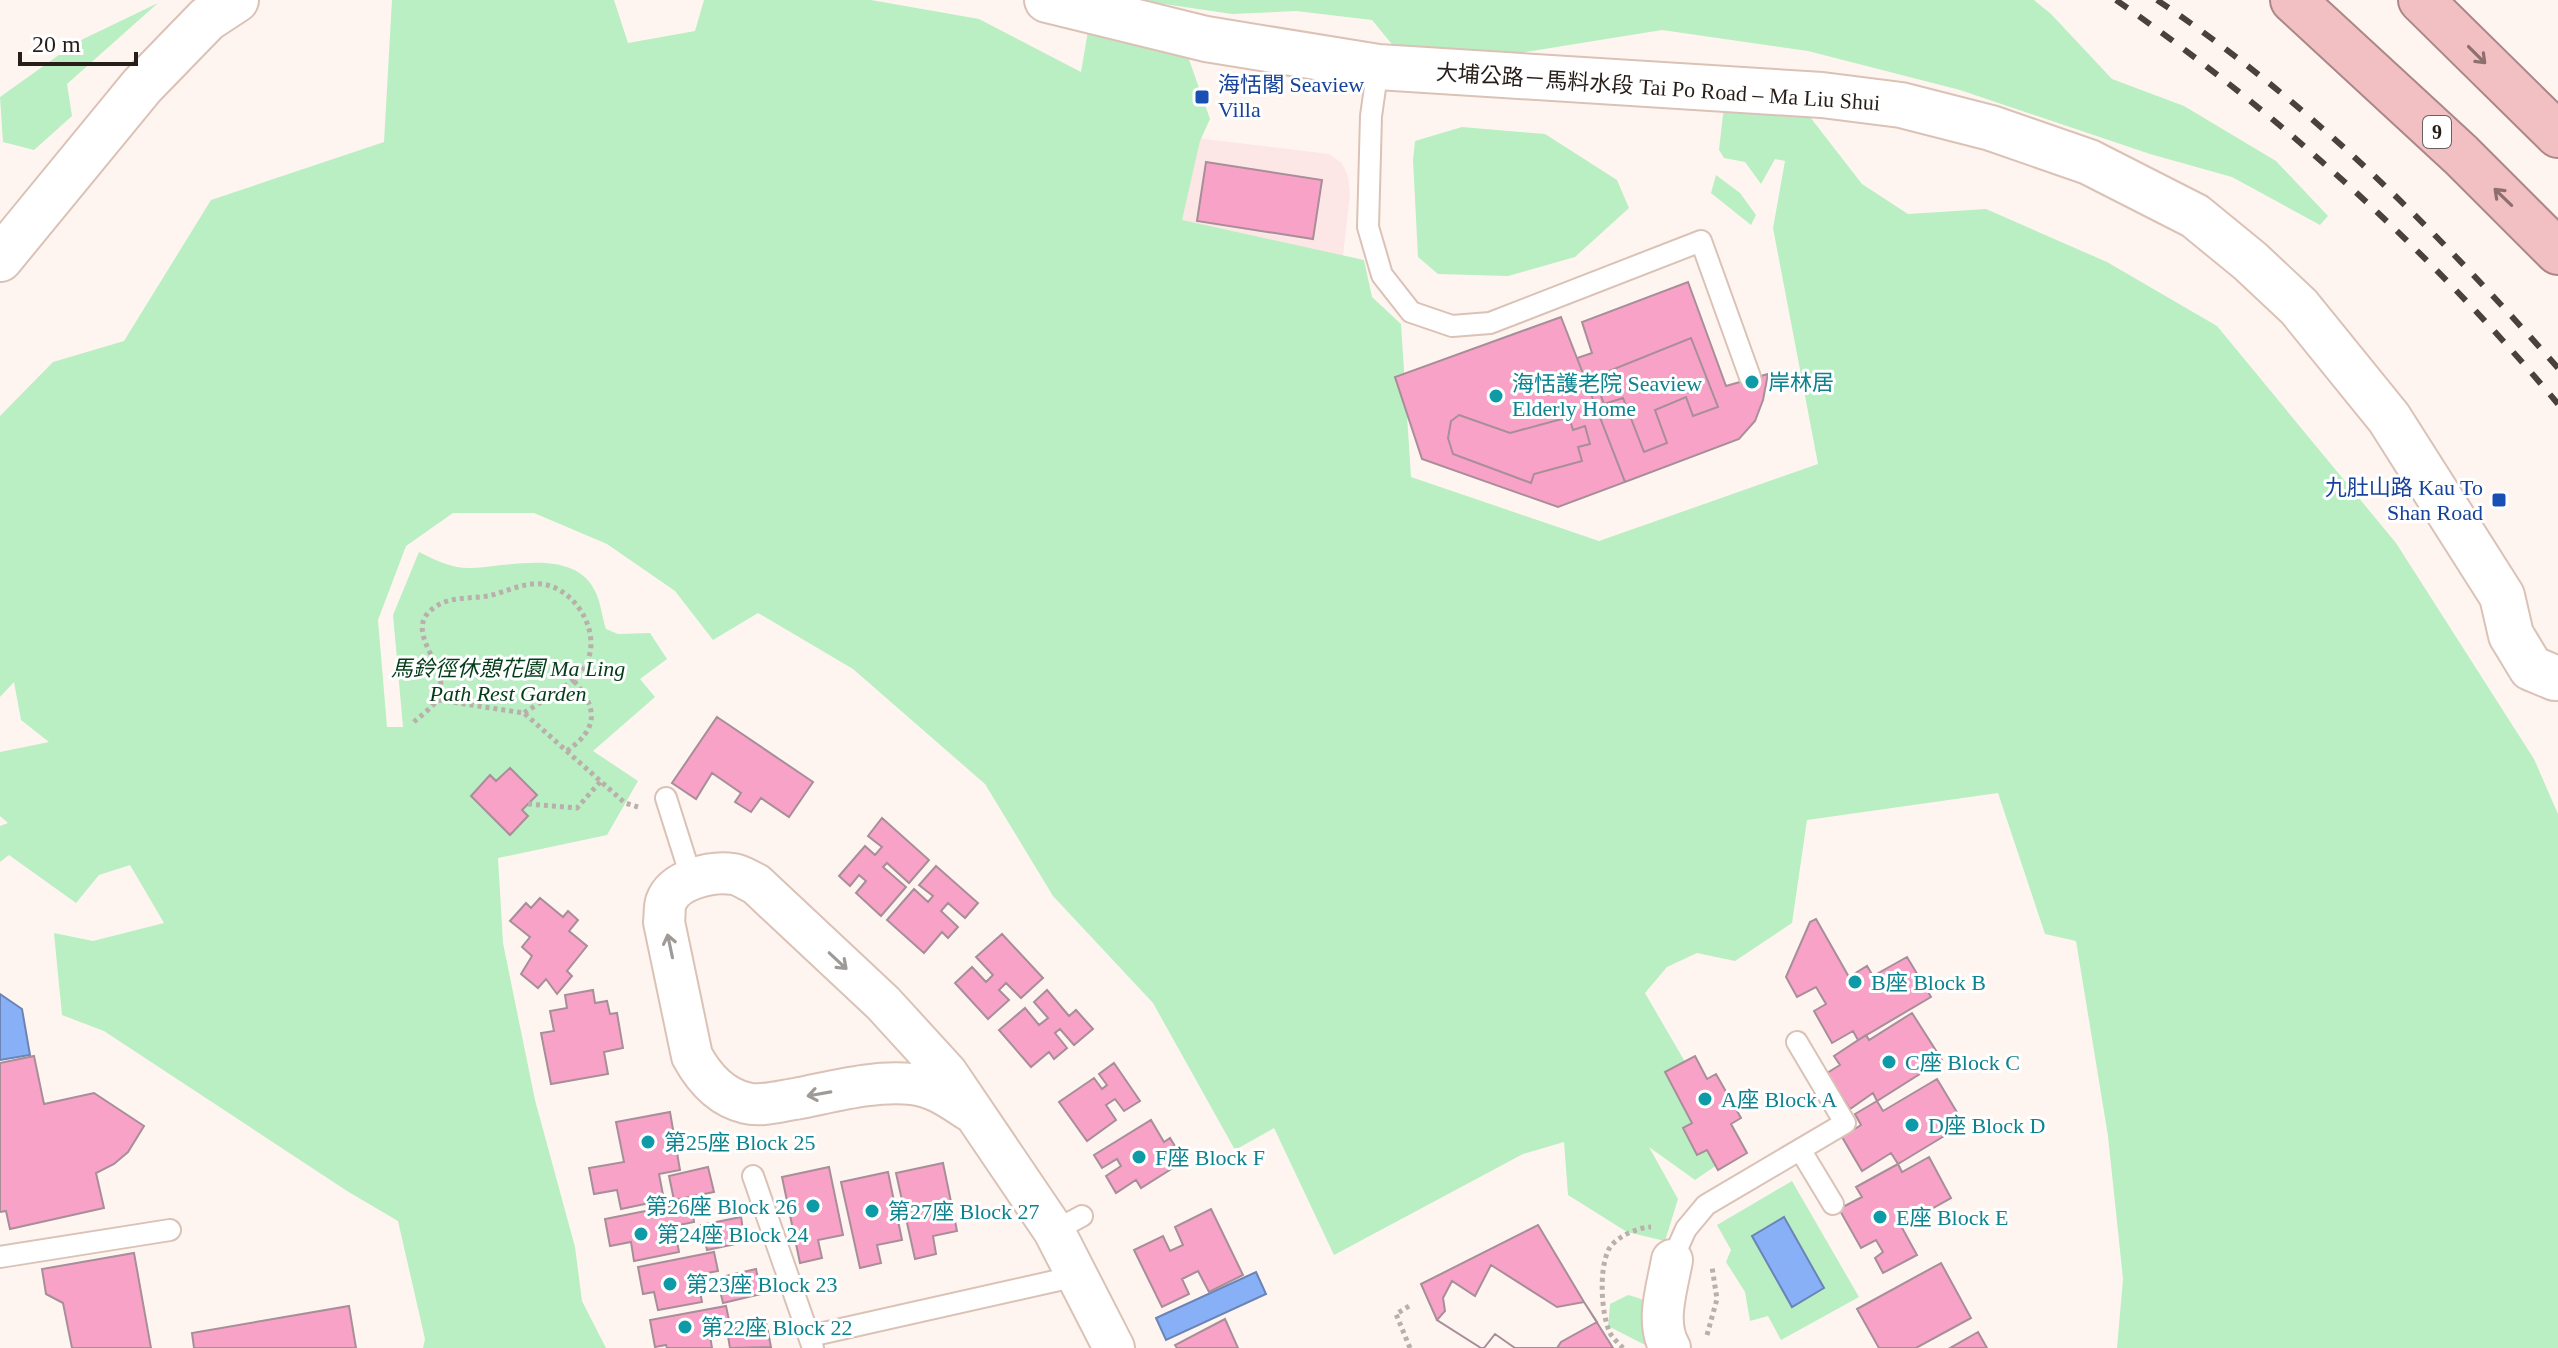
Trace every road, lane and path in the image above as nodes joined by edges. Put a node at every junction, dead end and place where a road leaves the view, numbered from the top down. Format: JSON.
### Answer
{"nodes":[{"id":1,"x":236,"y":0,"type":"edge"},
{"id":2,"x":1047,"y":0,"type":"edge"},
{"id":3,"x":2293,"y":0,"type":"edge"},
{"id":4,"x":2421,"y":0,"type":"edge"},
{"id":5,"x":1378,"y":67,"type":"junction"},
{"id":6,"x":2558,"y":135,"type":"edge"},
{"id":7,"x":2558,"y":252,"type":"edge"},
{"id":8,"x":0,"y":259,"type":"edge"},
{"id":9,"x":1750,"y":377,"type":"dead end"},
{"id":10,"x":573,"y":680,"type":"junction"},
{"id":11,"x":2557,"y":680,"type":"edge"},
{"id":12,"x":438,"y":700,"type":"junction"},
{"id":13,"x":524,"y":713,"type":"junction"},
{"id":14,"x":414,"y":722,"type":"dead end"},
{"id":15,"x":567,"y":751,"type":"junction"},
{"id":16,"x":601,"y":781,"type":"junction"},
{"id":17,"x":528,"y":804,"type":"dead end"},
{"id":18,"x":670,"y":808,"type":"joint"},
{"id":19,"x":692,"y":880,"type":"junction"},
{"id":20,"x":883,"y":1003,"type":"junction"},
{"id":21,"x":1797,"y":1042,"type":"dead end"},
{"id":22,"x":879,"y":1084,"type":"junction"},
{"id":23,"x":973,"y":1113,"type":"junction"},
{"id":24,"x":1801,"y":1151,"type":"junction"},
{"id":25,"x":753,"y":1176,"type":"dead end"},
{"id":26,"x":1833,"y":1204,"type":"dead end"},
{"id":27,"x":170,"y":1230,"type":"dead end"},
{"id":28,"x":0,"y":1257,"type":"edge"},
{"id":29,"x":1672,"y":1260,"type":"joint"},
{"id":30,"x":1077,"y":1276,"type":"junction"},
{"id":31,"x":1411,"y":1305,"type":"dead end"},
{"id":32,"x":811,"y":1342,"type":"edge"},
{"id":33,"x":1114,"y":1348,"type":"edge"},
{"id":34,"x":1410,"y":1348,"type":"edge"},
{"id":35,"x":1670,"y":1348,"type":"edge"}],
"edges":[{"from":1,"to":8,"type":"main road"},
{"from":2,"to":5,"type":"main road","name":"大埔公路－馬料水段 Tai Po Road – Ma Liu Shui"},
{"from":7,"to":3,"type":"highway","number":"9","one_way":true},
{"from":4,"to":6,"type":"highway","one_way":true},
{"from":5,"to":9,"type":"lane"},
{"from":5,"to":11,"type":"main road","name":"大埔公路－馬料水段 Tai Po Road – Ma Liu Shui"},
{"from":10,"to":12,"type":"path"},
{"from":10,"to":13,"type":"path"},
{"from":10,"to":15,"type":"path"},
{"from":12,"to":13,"type":"path"},
{"from":12,"to":14,"type":"path"},
{"from":13,"to":15,"type":"path"},
{"from":15,"to":16,"type":"path"},
{"from":16,"to":17,"type":"path"},
{"from":16,"to":18,"type":"path"},
{"from":18,"to":19,"type":"lane"},
{"from":19,"to":20,"type":"street","one_way":true},
{"from":22,"to":19,"type":"street","one_way":true},
{"from":20,"to":22,"type":"street"},
{"from":20,"to":23,"type":"street"},
{"from":21,"to":24,"type":"lane"},
{"from":22,"to":23,"type":"street"},
{"from":23,"to":30,"type":"street"},
{"from":24,"to":26,"type":"lane"},
{"from":24,"to":29,"type":"lane"},
{"from":25,"to":32,"type":"lane"},
{"from":27,"to":28,"type":"lane"},
{"from":29,"to":35,"type":"street"},
{"from":30,"to":32,"type":"lane"},
{"from":30,"to":33,"type":"street"},
{"from":31,"to":34,"type":"path"}]}
